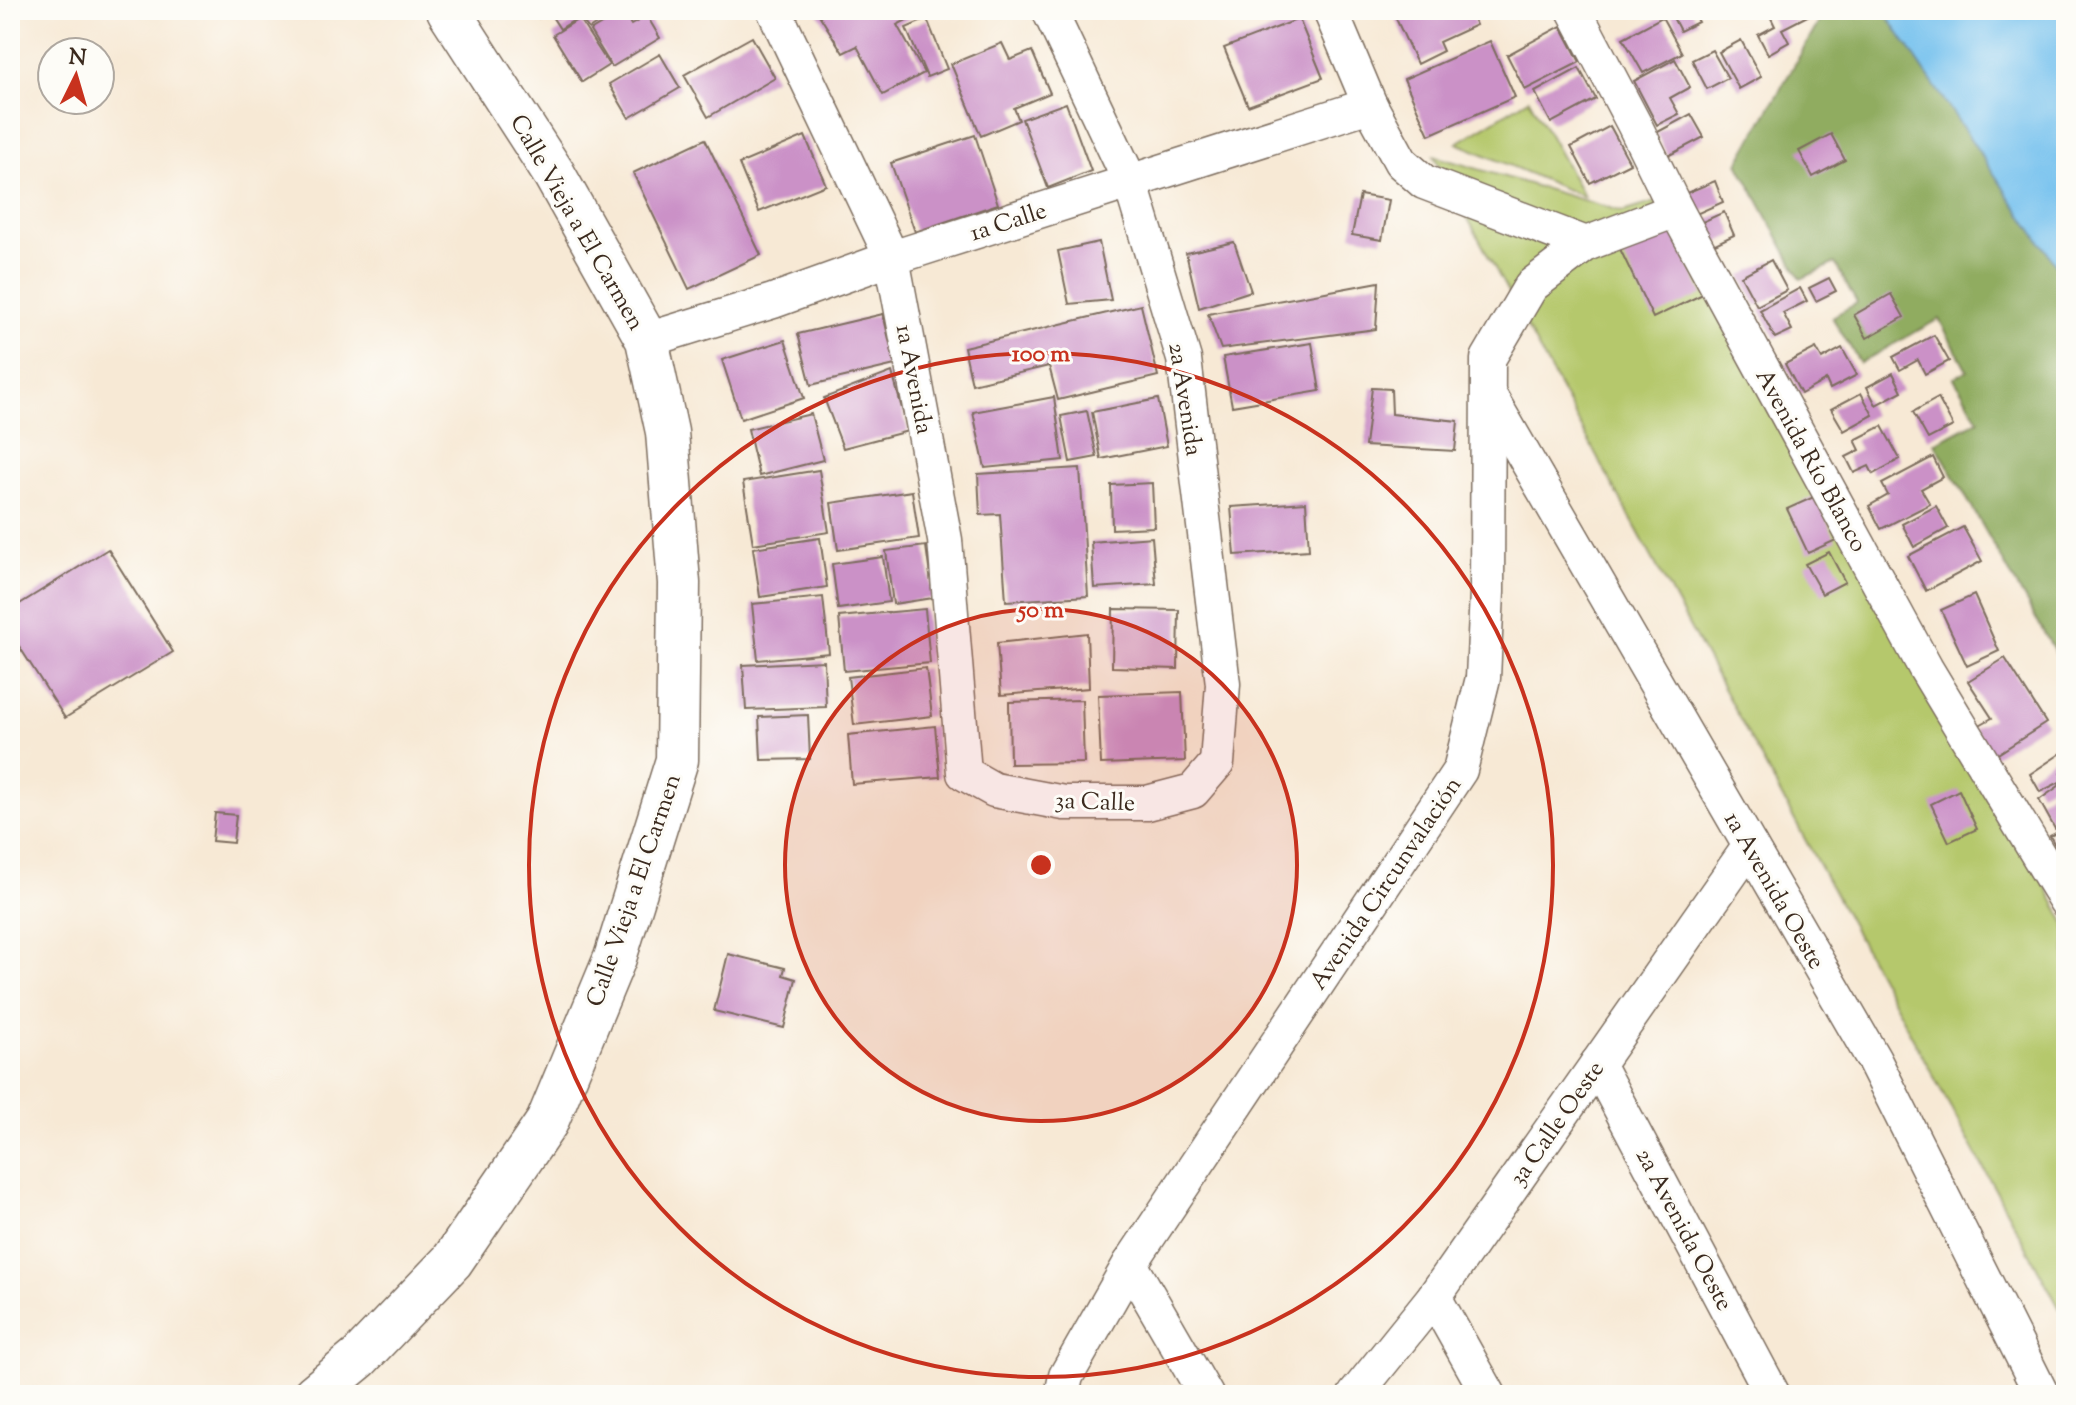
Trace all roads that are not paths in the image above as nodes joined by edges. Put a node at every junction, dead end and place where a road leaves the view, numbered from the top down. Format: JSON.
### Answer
{"nodes":[{"id":1,"x":448,"y":10,"type":"edge"},
{"id":2,"x":774,"y":10,"type":"edge"},
{"id":3,"x":1049,"y":10,"type":"edge"},
{"id":4,"x":1330,"y":10,"type":"edge"},
{"id":5,"x":1574,"y":10,"type":"edge"},
{"id":6,"x":1370,"y":105,"type":"junction"},
{"id":7,"x":1130,"y":181,"type":"junction"},
{"id":8,"x":1676,"y":210,"type":"junction"},
{"id":9,"x":1586,"y":244,"type":"junction"},
{"id":10,"x":892,"y":258,"type":"junction"},
{"id":11,"x":647,"y":340,"type":"junction"},
{"id":12,"x":1489,"y":395,"type":"junction"},
{"id":13,"x":1217,"y":763,"type":"joint"},
{"id":14,"x":964,"y":773,"type":"joint"},
{"id":15,"x":1750,"y":846,"type":"junction"},
{"id":16,"x":2066,"y":901,"type":"edge"},
{"id":17,"x":1597,"y":1064,"type":"junction"},
{"id":18,"x":1130,"y":1264,"type":"junction"},
{"id":19,"x":1434,"y":1297,"type":"junction"},
{"id":20,"x":314,"y":1395,"type":"edge"},
{"id":21,"x":1062,"y":1395,"type":"edge"},
{"id":22,"x":1206,"y":1395,"type":"edge"},
{"id":23,"x":1355,"y":1395,"type":"edge"},
{"id":24,"x":1489,"y":1395,"type":"edge"},
{"id":25,"x":1773,"y":1395,"type":"edge"},
{"id":26,"x":2042,"y":1395,"type":"edge"}],
"edges":[{"from":1,"to":11,"type":"street","name":"Calle Vieja a El Carmen"},
{"from":2,"to":10,"type":"street","name":"1a Avenida"},
{"from":3,"to":7,"type":"street","name":"2a Avenida"},
{"from":4,"to":6,"type":"street"},
{"from":5,"to":8,"type":"street","name":"Avenida Río Blanco"},
{"from":6,"to":7,"type":"street","name":"1a Calle"},
{"from":6,"to":9,"type":"street"},
{"from":7,"to":10,"type":"street","name":"1a Calle"},
{"from":7,"to":13,"type":"street","name":"2a Avenida"},
{"from":8,"to":9,"type":"street","name":"Avenida Circunvalación"},
{"from":8,"to":16,"type":"street","name":"Avenida Río Blanco"},
{"from":9,"to":12,"type":"street","name":"Avenida Circunvalación"},
{"from":10,"to":11,"type":"street","name":"1a Calle"},
{"from":10,"to":14,"type":"street","name":"1a Avenida"},
{"from":11,"to":20,"type":"street","name":"Calle Vieja a El Carmen"},
{"from":12,"to":15,"type":"street","name":"1a Avenida Oeste"},
{"from":12,"to":18,"type":"street","name":"Avenida Circunvalación"},
{"from":13,"to":14,"type":"street","name":"3a Calle"},
{"from":15,"to":17,"type":"street","name":"3a Calle Oeste"},
{"from":15,"to":26,"type":"street","name":"1a Avenida Oeste"},
{"from":17,"to":19,"type":"street","name":"3a Calle Oeste"},
{"from":17,"to":25,"type":"street","name":"2a Avenida Oeste"},
{"from":18,"to":21,"type":"street","name":"Avenida Circunvalación"},
{"from":18,"to":22,"type":"street"},
{"from":19,"to":23,"type":"street","name":"3a Calle Oeste"},
{"from":19,"to":24,"type":"street"}]}
